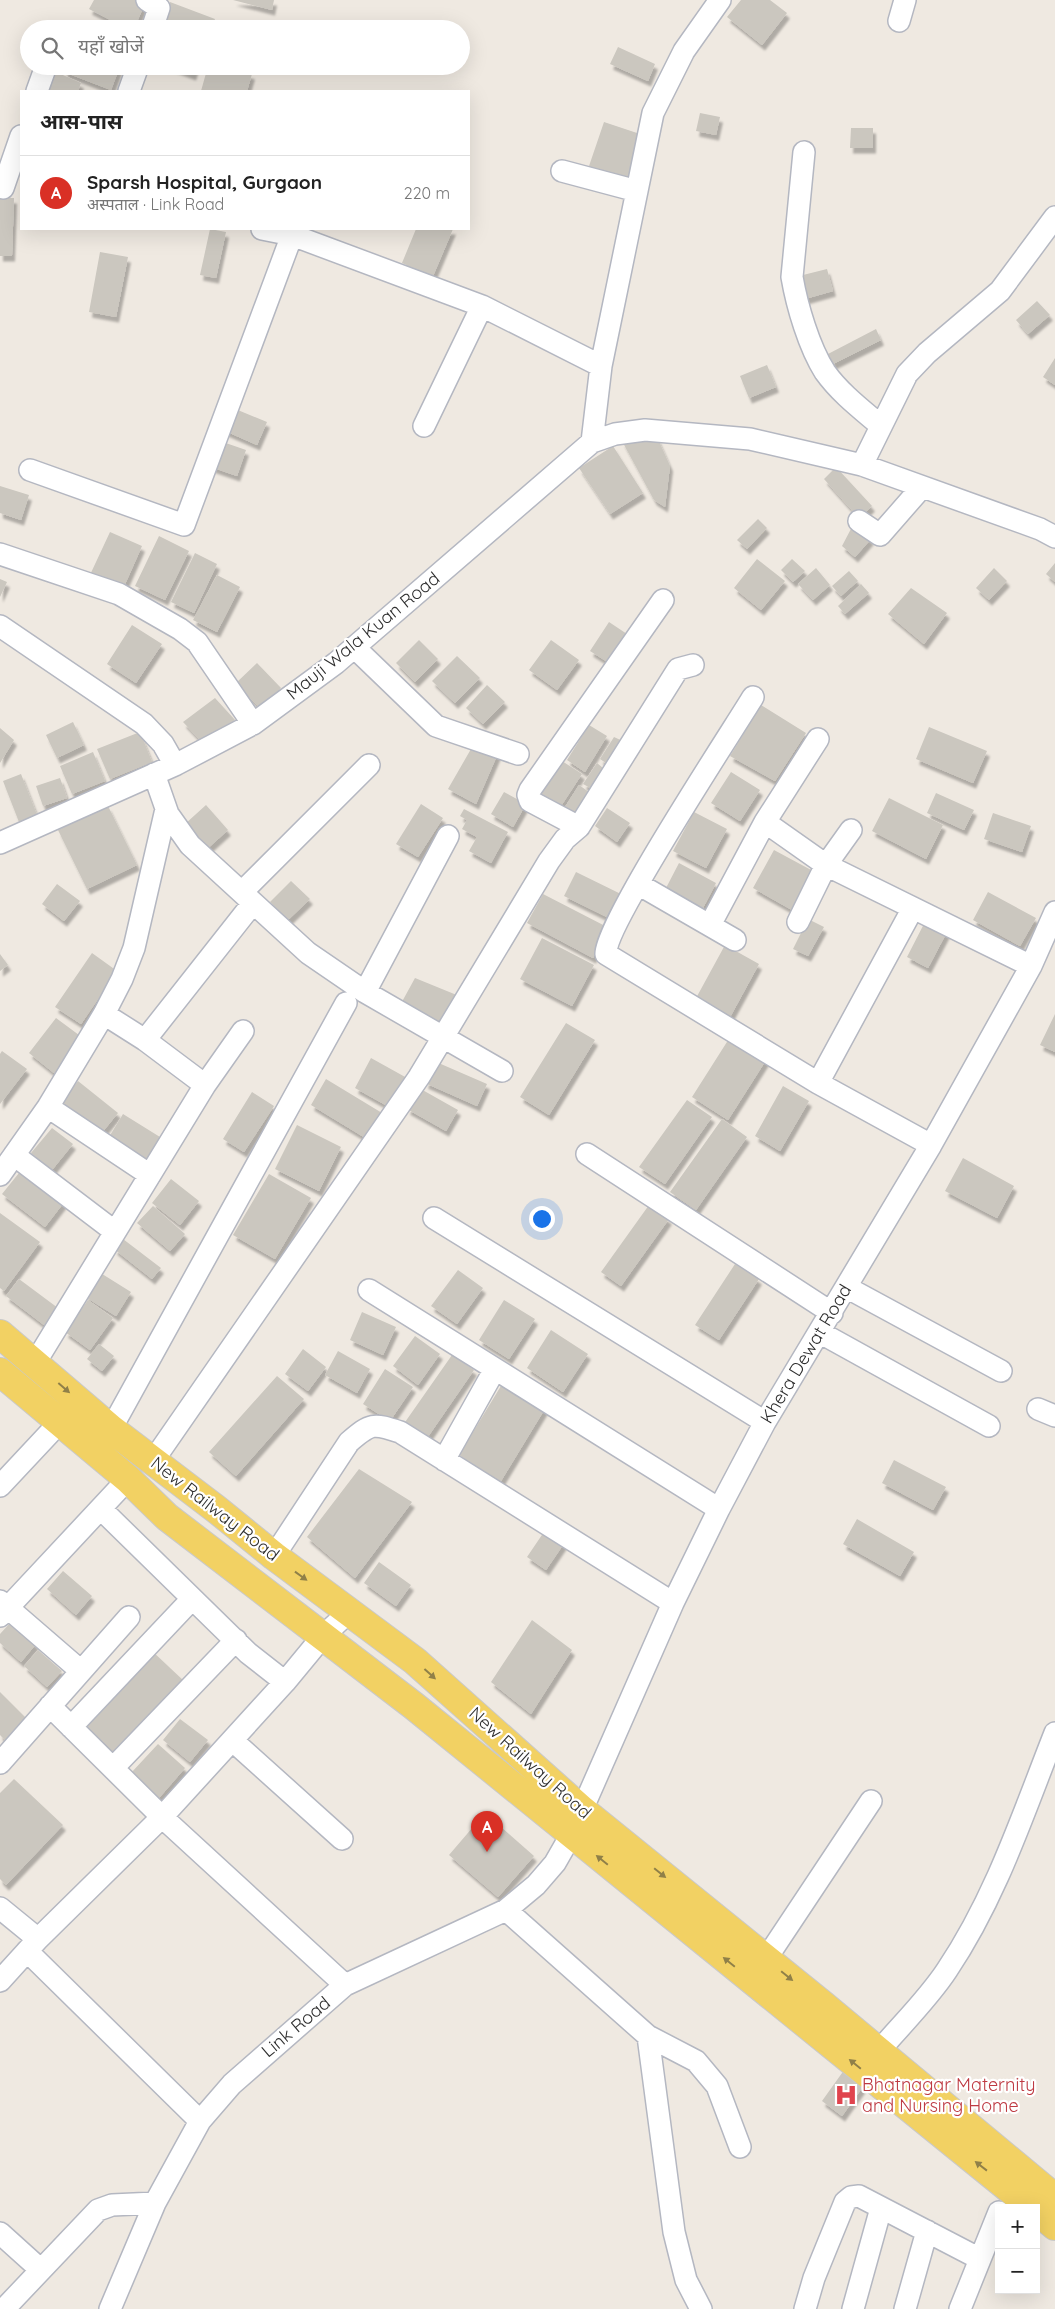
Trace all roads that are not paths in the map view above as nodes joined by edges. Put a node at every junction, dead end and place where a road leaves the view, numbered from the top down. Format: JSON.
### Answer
{"nodes":[{"id":1,"x":147,"y":0,"type":"edge"},
{"id":2,"x":720,"y":0,"type":"edge"},
{"id":3,"x":905,"y":0,"type":"edge"},
{"id":4,"x":155,"y":20,"type":"edge"},
{"id":5,"x":899,"y":21,"type":"dead end"},
{"id":6,"x":43,"y":75,"type":"edge"},
{"id":7,"x":135,"y":75,"type":"edge"},
{"id":8,"x":37,"y":90,"type":"edge"},
{"id":9,"x":129,"y":90,"type":"edge"},
{"id":10,"x":20,"y":140,"type":"edge"},
{"id":11,"x":804,"y":152,"type":"dead end"},
{"id":12,"x":562,"y":171,"type":"dead end"},
{"id":13,"x":8,"y":188,"type":"edge"},
{"id":14,"x":637,"y":191,"type":"junction"},
{"id":15,"x":1055,"y":217,"type":"edge"},
{"id":16,"x":270,"y":230,"type":"edge"},
{"id":17,"x":292,"y":235,"type":"junction"},
{"id":18,"x":482,"y":306,"type":"junction"},
{"id":19,"x":601,"y":366,"type":"junction"},
{"id":20,"x":424,"y":426,"type":"dead end"},
{"id":21,"x":880,"y":426,"type":"junction"},
{"id":22,"x":592,"y":442,"type":"junction"},
{"id":23,"x":862,"y":465,"type":"junction"},
{"id":24,"x":30,"y":470,"type":"dead end"},
{"id":25,"x":922,"y":487,"type":"junction"},
{"id":26,"x":859,"y":521,"type":"dead end"},
{"id":27,"x":1055,"y":537,"type":"edge"},
{"id":28,"x":0,"y":554,"type":"edge"},
{"id":29,"x":663,"y":600,"type":"dead end"},
{"id":30,"x":0,"y":626,"type":"edge"},
{"id":31,"x":354,"y":647,"type":"junction"},
{"id":32,"x":693,"y":665,"type":"dead end"},
{"id":33,"x":753,"y":697,"type":"dead end"},
{"id":34,"x":253,"y":724,"type":"junction"},
{"id":35,"x":818,"y":739,"type":"dead end"},
{"id":36,"x":518,"y":754,"type":"dead end"},
{"id":37,"x":174,"y":765,"type":"junction"},
{"id":38,"x":369,"y":765,"type":"dead end"},
{"id":39,"x":154,"y":774,"type":"junction"},
{"id":40,"x":166,"y":809,"type":"junction"},
{"id":41,"x":765,"y":822,"type":"junction"},
{"id":42,"x":579,"y":827,"type":"junction"},
{"id":43,"x":851,"y":830,"type":"dead end"},
{"id":44,"x":448,"y":836,"type":"dead end"},
{"id":45,"x":0,"y":843,"type":"edge"},
{"id":46,"x":826,"y":865,"type":"junction"},
{"id":47,"x":638,"y":884,"type":"junction"},
{"id":48,"x":247,"y":898,"type":"junction"},
{"id":49,"x":913,"y":908,"type":"junction"},
{"id":50,"x":1055,"y":912,"type":"edge"},
{"id":51,"x":798,"y":922,"type":"dead end"},
{"id":52,"x":710,"y":925,"type":"junction"},
{"id":53,"x":735,"y":940,"type":"dead end"},
{"id":54,"x":1048,"y":948,"type":"edge"},
{"id":55,"x":1031,"y":966,"type":"junction"},
{"id":56,"x":364,"y":992,"type":"junction"},
{"id":57,"x":346,"y":1003,"type":"dead end"},
{"id":58,"x":104,"y":1014,"type":"junction"},
{"id":59,"x":243,"y":1031,"type":"dead end"},
{"id":60,"x":445,"y":1037,"type":"junction"},
{"id":61,"x":145,"y":1040,"type":"junction"},
{"id":62,"x":502,"y":1071,"type":"dead end"},
{"id":63,"x":818,"y":1083,"type":"junction"},
{"id":64,"x":205,"y":1085,"type":"junction"},
{"id":65,"x":48,"y":1107,"type":"junction"},
{"id":66,"x":931,"y":1145,"type":"junction"},
{"id":67,"x":587,"y":1154,"type":"dead end"},
{"id":68,"x":14,"y":1155,"type":"junction"},
{"id":69,"x":0,"y":1175,"type":"edge"},
{"id":70,"x":150,"y":1175,"type":"junction"},
{"id":71,"x":434,"y":1218,"type":"dead end"},
{"id":72,"x":114,"y":1231,"type":"junction"},
{"id":73,"x":846,"y":1287,"type":"junction"},
{"id":74,"x":369,"y":1290,"type":"dead end"},
{"id":75,"x":832,"y":1313,"type":"junction"},
{"id":76,"x":819,"y":1332,"type":"junction"},
{"id":77,"x":0,"y":1334,"type":"edge"},
{"id":78,"x":35,"y":1363,"type":"junction"},
{"id":79,"x":495,"y":1370,"type":"junction"},
{"id":80,"x":1000,"y":1371,"type":"dead end"},
{"id":81,"x":0,"y":1372,"type":"edge"},
{"id":82,"x":60,"y":1422,"type":"junction"},
{"id":83,"x":765,"y":1422,"type":"junction"},
{"id":84,"x":989,"y":1426,"type":"dead end"},
{"id":85,"x":111,"y":1429,"type":"junction"},
{"id":86,"x":444,"y":1460,"type":"junction"},
{"id":87,"x":153,"y":1461,"type":"junction"},
{"id":88,"x":128,"y":1479,"type":"junction"},
{"id":89,"x":0,"y":1486,"type":"edge"},
{"id":90,"x":719,"y":1509,"type":"junction"},
{"id":91,"x":101,"y":1510,"type":"junction"},
{"id":92,"x":274,"y":1556,"type":"junction"},
{"id":93,"x":192,"y":1599,"type":"junction"},
{"id":94,"x":673,"y":1602,"type":"junction"},
{"id":95,"x":3,"y":1608,"type":"edge"},
{"id":96,"x":349,"y":1612,"type":"junction"},
{"id":97,"x":129,"y":1617,"type":"dead end"},
{"id":98,"x":323,"y":1636,"type":"junction"},
{"id":99,"x":236,"y":1640,"type":"junction"},
{"id":100,"x":81,"y":1671,"type":"junction"},
{"id":101,"x":285,"y":1682,"type":"junction"},
{"id":102,"x":50,"y":1706,"type":"junction"},
{"id":103,"x":71,"y":1727,"type":"junction"},
{"id":104,"x":1055,"y":1732,"type":"edge"},
{"id":105,"x":233,"y":1741,"type":"junction"},
{"id":106,"x":1,"y":1760,"type":"edge"},
{"id":107,"x":113,"y":1768,"type":"junction"},
{"id":108,"x":871,"y":1801,"type":"dead end"},
{"id":109,"x":582,"y":1810,"type":"junction"},
{"id":110,"x":162,"y":1817,"type":"junction"},
{"id":111,"x":571,"y":1835,"type":"junction"},
{"id":112,"x":342,"y":1840,"type":"dead end"},
{"id":113,"x":0,"y":1908,"type":"edge"},
{"id":114,"x":506,"y":1910,"type":"junction"},
{"id":115,"x":32,"y":1945,"type":"junction"},
{"id":116,"x":766,"y":1959,"type":"junction"},
{"id":117,"x":0,"y":1981,"type":"edge"},
{"id":118,"x":345,"y":1985,"type":"junction"},
{"id":119,"x":648,"y":2036,"type":"junction"},
{"id":120,"x":878,"y":2051,"type":"junction"},
{"id":121,"x":200,"y":2121,"type":"junction"},
{"id":122,"x":740,"y":2146,"type":"dead end"},
{"id":123,"x":1007,"y":2194,"type":"edge"},
{"id":124,"x":1055,"y":2198,"type":"edge"},
{"id":125,"x":155,"y":2202,"type":"junction"},
{"id":126,"x":1026,"y":2204,"type":"edge"},
{"id":127,"x":881,"y":2208,"type":"junction"},
{"id":128,"x":1040,"y":2213,"type":"edge"},
{"id":129,"x":1055,"y":2226,"type":"edge"},
{"id":130,"x":927,"y":2231,"type":"junction"},
{"id":131,"x":0,"y":2233,"type":"edge"},
{"id":132,"x":980,"y":2259,"type":"junction"},
{"id":133,"x":41,"y":2270,"type":"junction"},
{"id":134,"x":4,"y":2309,"type":"edge"},
{"id":135,"x":110,"y":2309,"type":"edge"},
{"id":136,"x":701,"y":2309,"type":"edge"},
{"id":137,"x":805,"y":2309,"type":"edge"},
{"id":138,"x":853,"y":2309,"type":"edge"},
{"id":139,"x":905,"y":2309,"type":"edge"},
{"id":140,"x":960,"y":2309,"type":"edge"}],
"edges":[{"from":1,"to":4,"type":"street"},
{"from":2,"to":14,"type":"street"},
{"from":3,"to":5,"type":"street"},
{"from":6,"to":8,"type":"street"},
{"from":7,"to":9,"type":"street"},
{"from":10,"to":13,"type":"street"},
{"from":11,"to":21,"type":"street"},
{"from":12,"to":14,"type":"street"},
{"from":14,"to":19,"type":"street"},
{"from":15,"to":21,"type":"street"},
{"from":16,"to":17,"type":"street"},
{"from":17,"to":18,"type":"street"},
{"from":17,"to":24,"type":"street"},
{"from":18,"to":19,"type":"street"},
{"from":18,"to":20,"type":"street"},
{"from":19,"to":22,"type":"street"},
{"from":21,"to":23,"type":"street"},
{"from":22,"to":23,"type":"street"},
{"from":22,"to":31,"type":"street","name":"Mauji Wala Kuan Road"},
{"from":23,"to":25,"type":"street"},
{"from":25,"to":26,"type":"street"},
{"from":25,"to":27,"type":"street"},
{"from":28,"to":34,"type":"street"},
{"from":29,"to":42,"type":"street"},
{"from":30,"to":37,"type":"street"},
{"from":31,"to":34,"type":"street","name":"Mauji Wala Kuan Road"},
{"from":31,"to":36,"type":"street"},
{"from":32,"to":42,"type":"street"},
{"from":33,"to":47,"type":"street"},
{"from":34,"to":37,"type":"street","name":"Mauji Wala Kuan Road"},
{"from":35,"to":41,"type":"street"},
{"from":37,"to":39,"type":"street","name":"Mauji Wala Kuan Road"},
{"from":38,"to":48,"type":"street"},
{"from":39,"to":40,"type":"street"},
{"from":39,"to":45,"type":"street","name":"Mauji Wala Kuan Road"},
{"from":40,"to":48,"type":"street"},
{"from":40,"to":58,"type":"street"},
{"from":41,"to":46,"type":"street"},
{"from":41,"to":52,"type":"street"},
{"from":42,"to":60,"type":"street"},
{"from":43,"to":46,"type":"street"},
{"from":44,"to":56,"type":"street"},
{"from":46,"to":49,"type":"street"},
{"from":46,"to":51,"type":"street"},
{"from":47,"to":52,"type":"street"},
{"from":47,"to":63,"type":"street"},
{"from":48,"to":56,"type":"street"},
{"from":48,"to":61,"type":"street"},
{"from":49,"to":55,"type":"street"},
{"from":49,"to":63,"type":"street"},
{"from":50,"to":54,"type":"street","name":"Khera Dewat Road"},
{"from":52,"to":53,"type":"street"},
{"from":54,"to":55,"type":"street","name":"Khera Dewat Road"},
{"from":55,"to":66,"type":"street","name":"Khera Dewat Road"},
{"from":56,"to":60,"type":"street"},
{"from":57,"to":85,"type":"street"},
{"from":58,"to":61,"type":"street"},
{"from":58,"to":65,"type":"street"},
{"from":59,"to":64,"type":"street"},
{"from":60,"to":62,"type":"street"},
{"from":60,"to":87,"type":"street"},
{"from":61,"to":64,"type":"street"},
{"from":63,"to":66,"type":"street"},
{"from":64,"to":70,"type":"street"},
{"from":65,"to":68,"type":"street"},
{"from":65,"to":70,"type":"street"},
{"from":66,"to":73,"type":"street","name":"Khera Dewat Road"},
{"from":67,"to":75,"type":"street"},
{"from":68,"to":69,"type":"street"},
{"from":68,"to":72,"type":"street"},
{"from":70,"to":72,"type":"street"},
{"from":71,"to":83,"type":"street"},
{"from":72,"to":78,"type":"street"},
{"from":73,"to":75,"type":"street","name":"Khera Dewat Road"},
{"from":73,"to":80,"type":"street"},
{"from":74,"to":79,"type":"street"},
{"from":75,"to":76,"type":"street","name":"Khera Dewat Road"},
{"from":76,"to":83,"type":"street","name":"Khera Dewat Road"},
{"from":76,"to":84,"type":"street"},
{"from":77,"to":78,"type":"main road","name":"New Railway Road"},
{"from":78,"to":85,"type":"main road","name":"New Railway Road","one_way":true},
{"from":79,"to":86,"type":"street"},
{"from":79,"to":90,"type":"street"},
{"from":81,"to":82,"type":"main road","name":"New Railway Road"},
{"from":82,"to":88,"type":"main road","name":"New Railway Road"},
{"from":82,"to":89,"type":"street"},
{"from":83,"to":90,"type":"street","name":"Khera Dewat Road"},
{"from":85,"to":87,"type":"main road","name":"New Railway Road"},
{"from":86,"to":92,"type":"street"},
{"from":86,"to":94,"type":"street"},
{"from":87,"to":92,"type":"main road","name":"New Railway Road"},
{"from":88,"to":91,"type":"street"},
{"from":88,"to":98,"type":"main road","name":"New Railway Road"},
{"from":90,"to":94,"type":"street","name":"Khera Dewat Road"},
{"from":91,"to":93,"type":"street"},
{"from":91,"to":95,"type":"street"},
{"from":92,"to":96,"type":"main road","name":"New Railway Road","one_way":true},
{"from":93,"to":99,"type":"street"},
{"from":93,"to":103,"type":"street"},
{"from":94,"to":109,"type":"street","name":"Khera Dewat Road"},
{"from":95,"to":100,"type":"street"},
{"from":96,"to":98,"type":"street"},
{"from":96,"to":109,"type":"main road","name":"New Railway Road","one_way":true},
{"from":97,"to":100,"type":"street"},
{"from":98,"to":101,"type":"street"},
{"from":98,"to":111,"type":"main road","name":"New Railway Road"},
{"from":99,"to":101,"type":"street"},
{"from":99,"to":107,"type":"street"},
{"from":100,"to":102,"type":"street"},
{"from":101,"to":105,"type":"street"},
{"from":102,"to":103,"type":"street"},
{"from":102,"to":106,"type":"street"},
{"from":103,"to":107,"type":"street"},
{"from":104,"to":120,"type":"street"},
{"from":105,"to":110,"type":"street"},
{"from":105,"to":112,"type":"street"},
{"from":107,"to":110,"type":"street"},
{"from":108,"to":116,"type":"street"},
{"from":109,"to":111,"type":"street","name":"Khera Dewat Road"},
{"from":109,"to":116,"type":"main road","name":"New Railway Road","one_way":true},
{"from":110,"to":115,"type":"street"},
{"from":110,"to":118,"type":"street"},
{"from":111,"to":114,"type":"street","name":"Link Road"},
{"from":123,"to":111,"type":"main road","name":"New Railway Road","one_way":true},
{"from":113,"to":115,"type":"street"},
{"from":114,"to":118,"type":"street","name":"Link Road"},
{"from":114,"to":119,"type":"street"},
{"from":115,"to":117,"type":"street"},
{"from":115,"to":121,"type":"street"},
{"from":116,"to":120,"type":"main road","name":"New Railway Road","one_way":true},
{"from":118,"to":121,"type":"street","name":"Link Road"},
{"from":119,"to":122,"type":"street"},
{"from":119,"to":136,"type":"street"},
{"from":120,"to":123,"type":"main road","name":"New Railway Road"},
{"from":121,"to":125,"type":"street","name":"Link Road"},
{"from":123,"to":124,"type":"main road","name":"New Railway Road"},
{"from":123,"to":126,"type":"main road","name":"New Railway Road"},
{"from":123,"to":132,"type":"street"},
{"from":125,"to":133,"type":"street"},
{"from":125,"to":135,"type":"street","name":"Link Road"},
{"from":127,"to":130,"type":"street"},
{"from":127,"to":137,"type":"street"},
{"from":127,"to":138,"type":"street"},
{"from":128,"to":129,"type":"main road"},
{"from":130,"to":132,"type":"street"},
{"from":130,"to":139,"type":"street"},
{"from":131,"to":133,"type":"street"},
{"from":132,"to":140,"type":"street"},
{"from":133,"to":134,"type":"street"}]}
